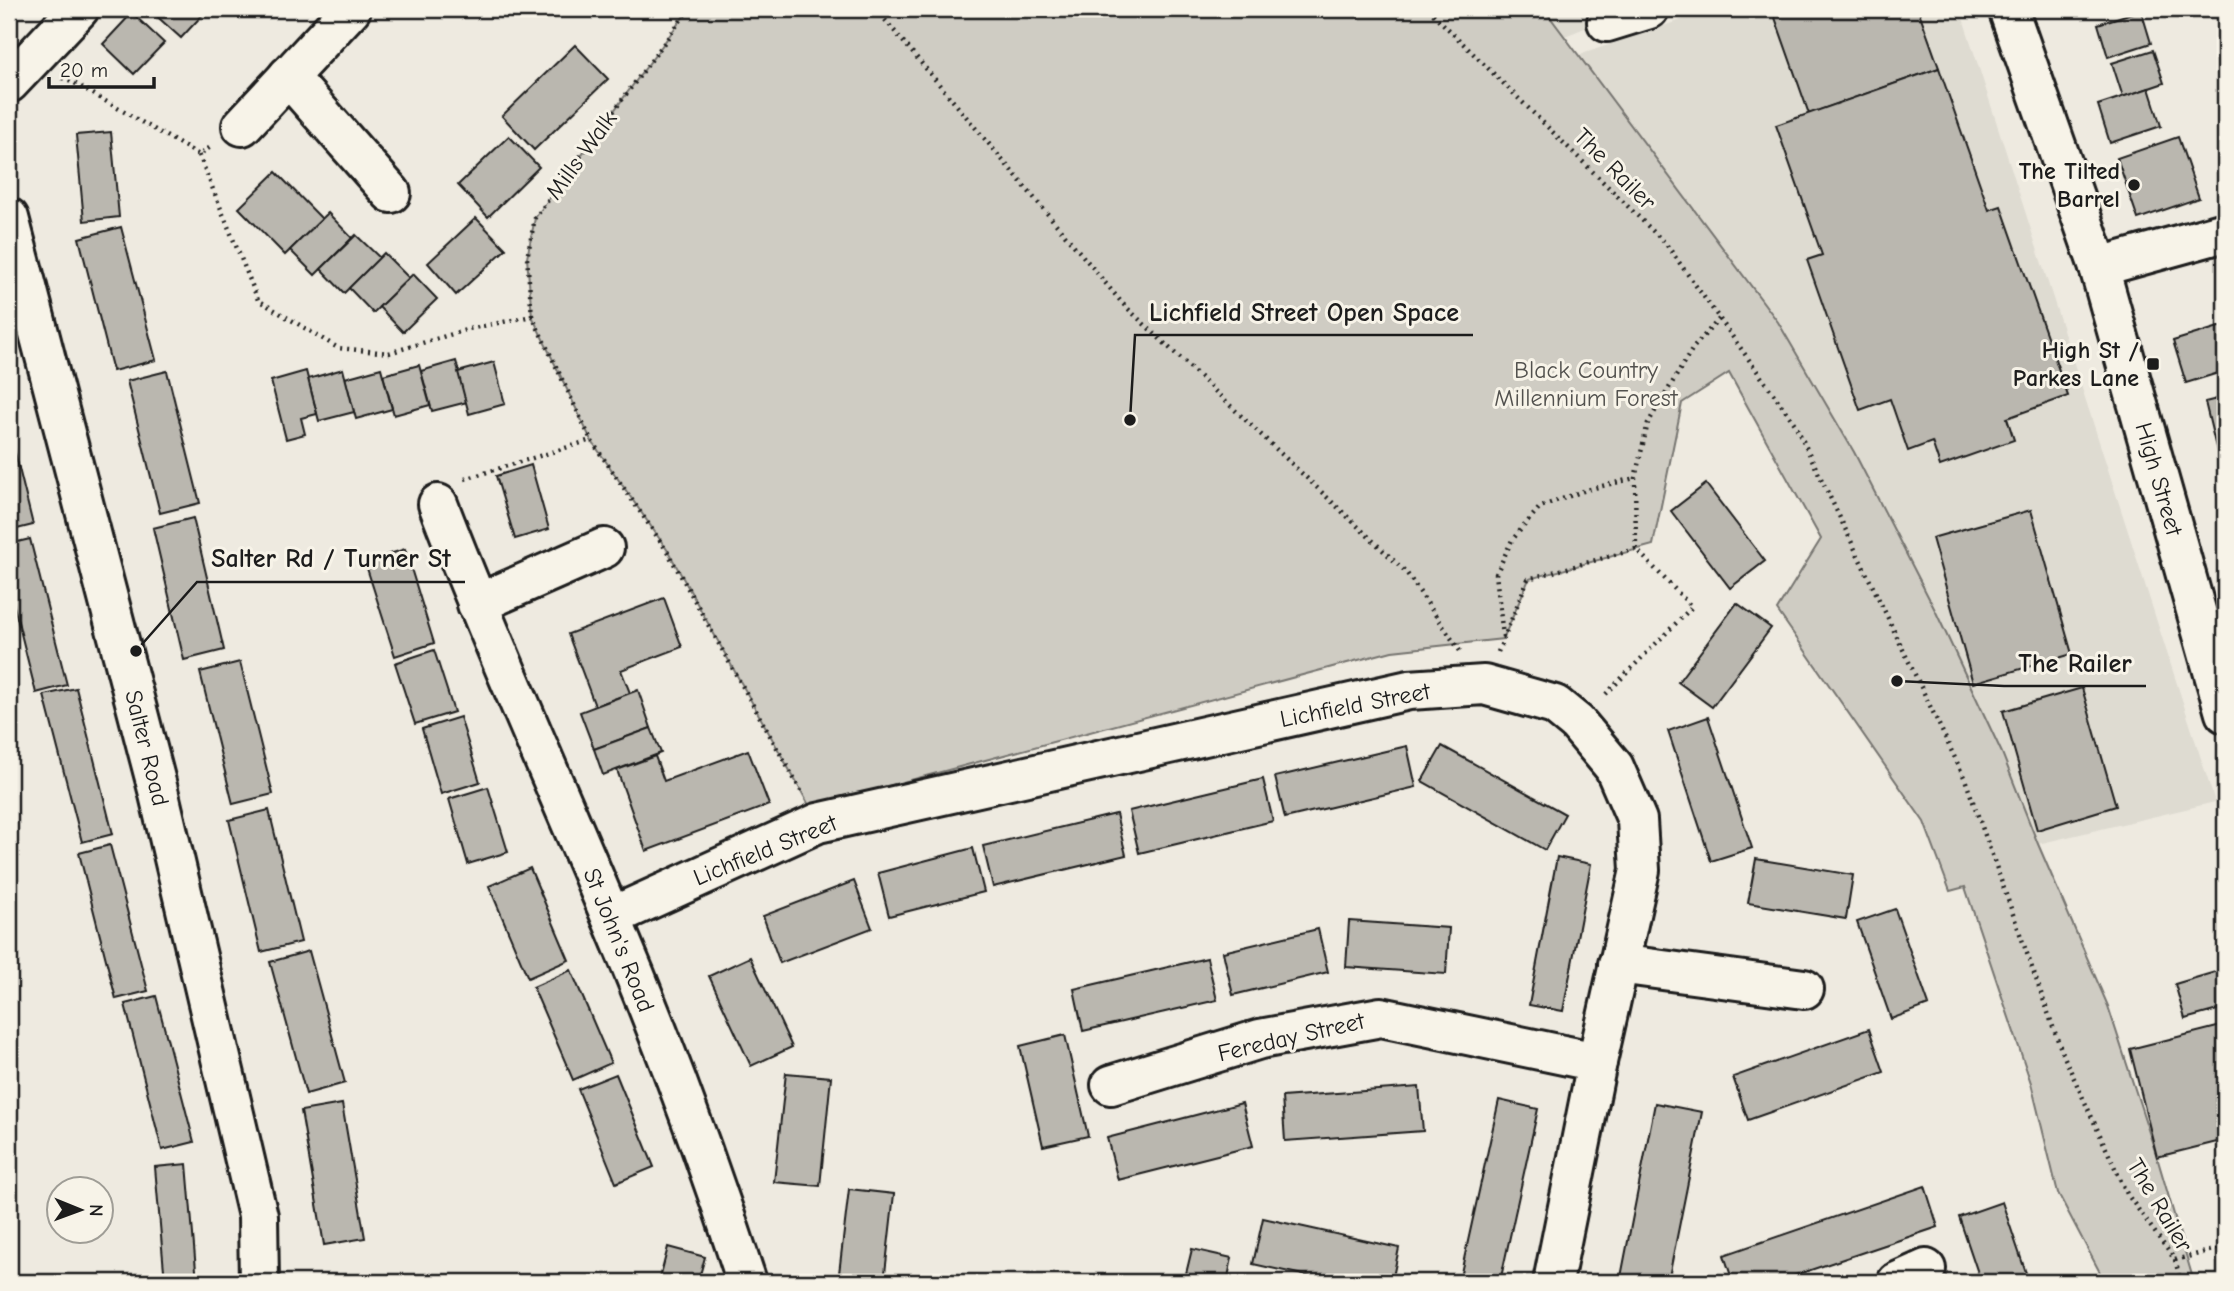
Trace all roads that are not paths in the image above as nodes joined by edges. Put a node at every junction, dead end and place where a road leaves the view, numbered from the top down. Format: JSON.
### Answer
{"nodes":[{"id":1,"x":79,"y":9,"type":"edge"},
{"id":2,"x":351,"y":9,"type":"edge"},
{"id":3,"x":1649,"y":9,"type":"edge"},
{"id":4,"x":2008,"y":9,"type":"edge"},
{"id":5,"x":1607,"y":22,"type":"dead end"},
{"id":6,"x":16,"y":75,"type":"edge"},
{"id":7,"x":288,"y":76,"type":"junction"},
{"id":8,"x":242,"y":126,"type":"road end"},
{"id":9,"x":391,"y":194,"type":"dead end"},
{"id":10,"x":9,"y":218,"type":"edge"},
{"id":11,"x":2225,"y":232,"type":"edge"},
{"id":12,"x":2099,"y":267,"type":"junction"},
{"id":13,"x":438,"y":504,"type":"road end"},
{"id":14,"x":604,"y":548,"type":"dead end"},
{"id":15,"x":477,"y":604,"type":"junction"},
{"id":16,"x":2225,"y":713,"type":"edge"},
{"id":17,"x":611,"y":917,"type":"junction"},
{"id":18,"x":1618,"y":964,"type":"junction"},
{"id":19,"x":1804,"y":989,"type":"dead end"},
{"id":20,"x":1597,"y":1062,"type":"junction"},
{"id":21,"x":1111,"y":1085,"type":"dead end"},
{"id":22,"x":259,"y":1282,"type":"edge"},
{"id":23,"x":747,"y":1282,"type":"edge"},
{"id":24,"x":1553,"y":1282,"type":"edge"}],
"edges":[{"from":1,"to":6,"type":"street"},
{"from":2,"to":7,"type":"street"},
{"from":3,"to":5,"type":"street"},
{"from":4,"to":12,"type":"street","name":"High Street"},
{"from":7,"to":8,"type":"street"},
{"from":7,"to":9,"type":"street"},
{"from":10,"to":22,"type":"street","name":"Salter Road"},
{"from":11,"to":12,"type":"street"},
{"from":12,"to":16,"type":"street","name":"High Street"},
{"from":13,"to":15,"type":"street","name":"St John's Road"},
{"from":14,"to":15,"type":"street"},
{"from":15,"to":17,"type":"street","name":"St John's Road"},
{"from":17,"to":18,"type":"street","name":"Lichfield Street"},
{"from":17,"to":23,"type":"street","name":"St John's Road"},
{"from":18,"to":19,"type":"street"},
{"from":18,"to":20,"type":"street","name":"Lichfield Street"},
{"from":20,"to":21,"type":"street","name":"Fereday Street"},
{"from":20,"to":24,"type":"street","name":"Lichfield Street"}]}
